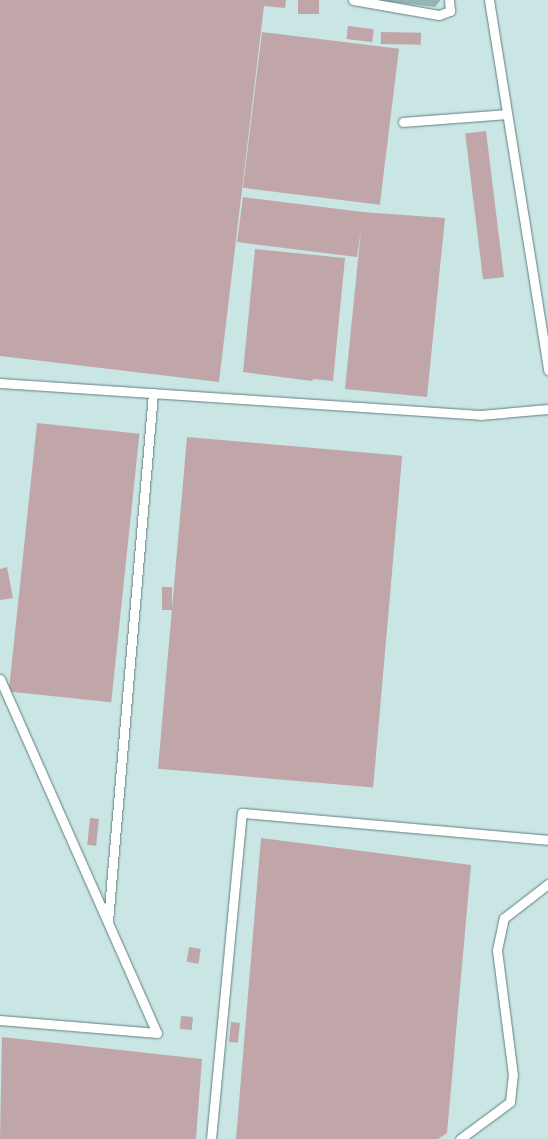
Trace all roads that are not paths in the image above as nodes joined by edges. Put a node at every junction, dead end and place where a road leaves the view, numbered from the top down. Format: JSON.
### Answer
{"nodes":[{"id":1,"x":353,"y":0,"type":"edge"},
{"id":2,"x":449,"y":0,"type":"edge"},
{"id":3,"x":488,"y":0,"type":"edge"},
{"id":4,"x":507,"y":114,"type":"junction"},
{"id":5,"x":403,"y":122,"type":"dead end"},
{"id":6,"x":548,"y":370,"type":"edge"},
{"id":7,"x":0,"y":383,"type":"edge"},
{"id":8,"x":154,"y":393,"type":"junction"},
{"id":9,"x":548,"y":409,"type":"edge"},
{"id":10,"x":0,"y":679,"type":"edge"},
{"id":11,"x":548,"y":840,"type":"edge"},
{"id":12,"x":548,"y":884,"type":"edge"},
{"id":13,"x":108,"y":922,"type":"junction"},
{"id":14,"x":0,"y":1020,"type":"edge"},
{"id":15,"x":211,"y":1139,"type":"edge"},
{"id":16,"x":460,"y":1139,"type":"edge"}],
"edges":[{"from":1,"to":2,"type":"lane"},
{"from":3,"to":4,"type":"lane"},
{"from":4,"to":5,"type":"lane"},
{"from":4,"to":6,"type":"lane"},
{"from":7,"to":8,"type":"lane"},
{"from":8,"to":9,"type":"lane"},
{"from":8,"to":13,"type":"lane"},
{"from":10,"to":13,"type":"lane"},
{"from":11,"to":15,"type":"lane"},
{"from":12,"to":16,"type":"lane"},
{"from":13,"to":14,"type":"lane"}]}
